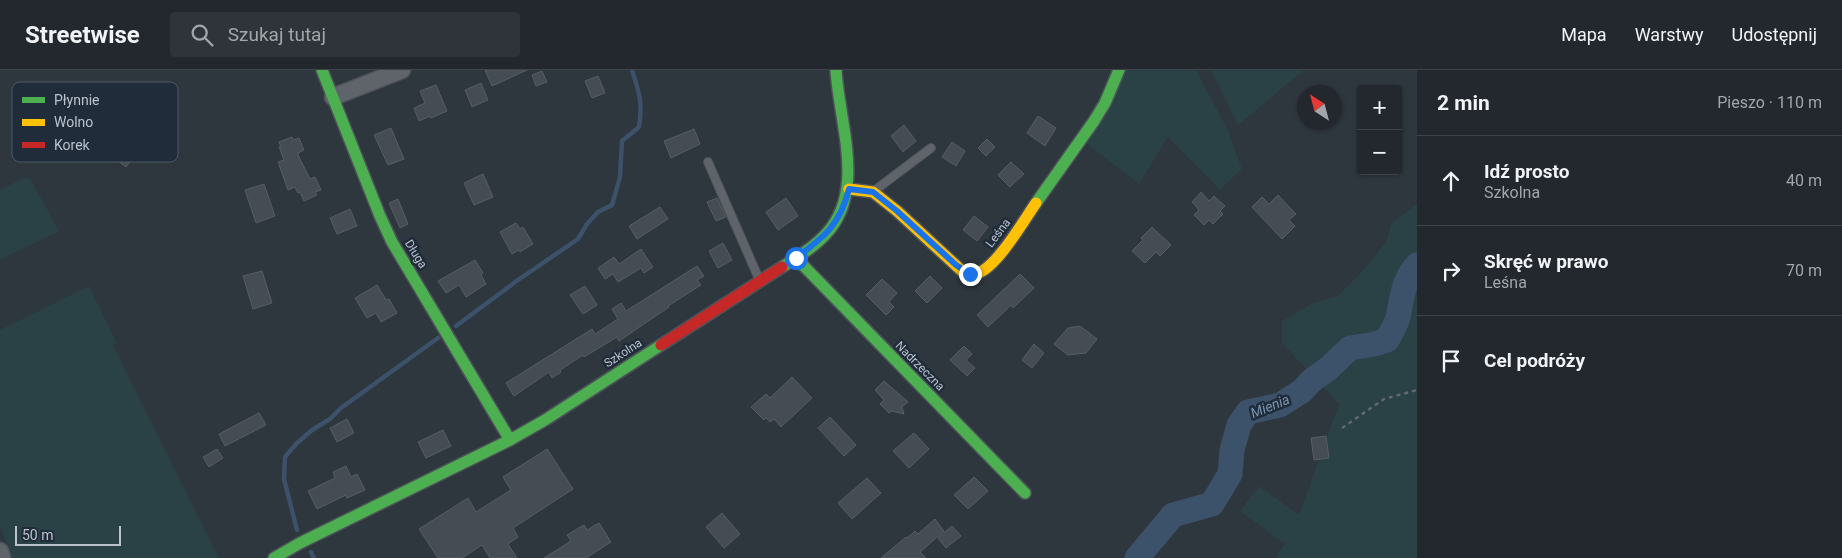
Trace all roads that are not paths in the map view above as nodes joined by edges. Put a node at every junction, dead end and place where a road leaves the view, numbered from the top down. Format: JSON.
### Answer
{"nodes":[{"id":1,"x":322,"y":70,"type":"edge"},
{"id":2,"x":402,"y":70,"type":"edge"},
{"id":3,"x":836,"y":70,"type":"edge"},
{"id":4,"x":1119,"y":70,"type":"edge"},
{"id":5,"x":333,"y":97,"type":"junction"},
{"id":6,"x":931,"y":148,"type":"dead end"},
{"id":7,"x":708,"y":162,"type":"dead end"},
{"id":8,"x":849,"y":189,"type":"junction"},
{"id":9,"x":873,"y":192,"type":"junction"},
{"id":10,"x":796,"y":258,"type":"junction"},
{"id":11,"x":760,"y":281,"type":"junction"},
{"id":12,"x":510,"y":440,"type":"junction"},
{"id":13,"x":1025,"y":493,"type":"dead end"},
{"id":14,"x":0,"y":551,"type":"edge"},
{"id":15,"x":2,"y":558,"type":"edge"},
{"id":16,"x":274,"y":558,"type":"edge"}],
"edges":[{"from":1,"to":5,"type":"street","name":"Długa"},
{"from":2,"to":5,"type":"street"},
{"from":3,"to":8,"type":"street","name":"Szkolna"},
{"from":4,"to":9,"type":"street","name":"Leśna"},
{"from":5,"to":12,"type":"street","name":"Długa"},
{"from":6,"to":9,"type":"lane"},
{"from":7,"to":11,"type":"lane"},
{"from":8,"to":9,"type":"street"},
{"from":8,"to":10,"type":"street","name":"Szkolna"},
{"from":10,"to":11,"type":"street","name":"Szkolna"},
{"from":10,"to":13,"type":"street","name":"Nadrzeczna"},
{"from":11,"to":12,"type":"street","name":"Szkolna"},
{"from":12,"to":16,"type":"street","name":"Szkolna"},
{"from":14,"to":15,"type":"street"}]}
